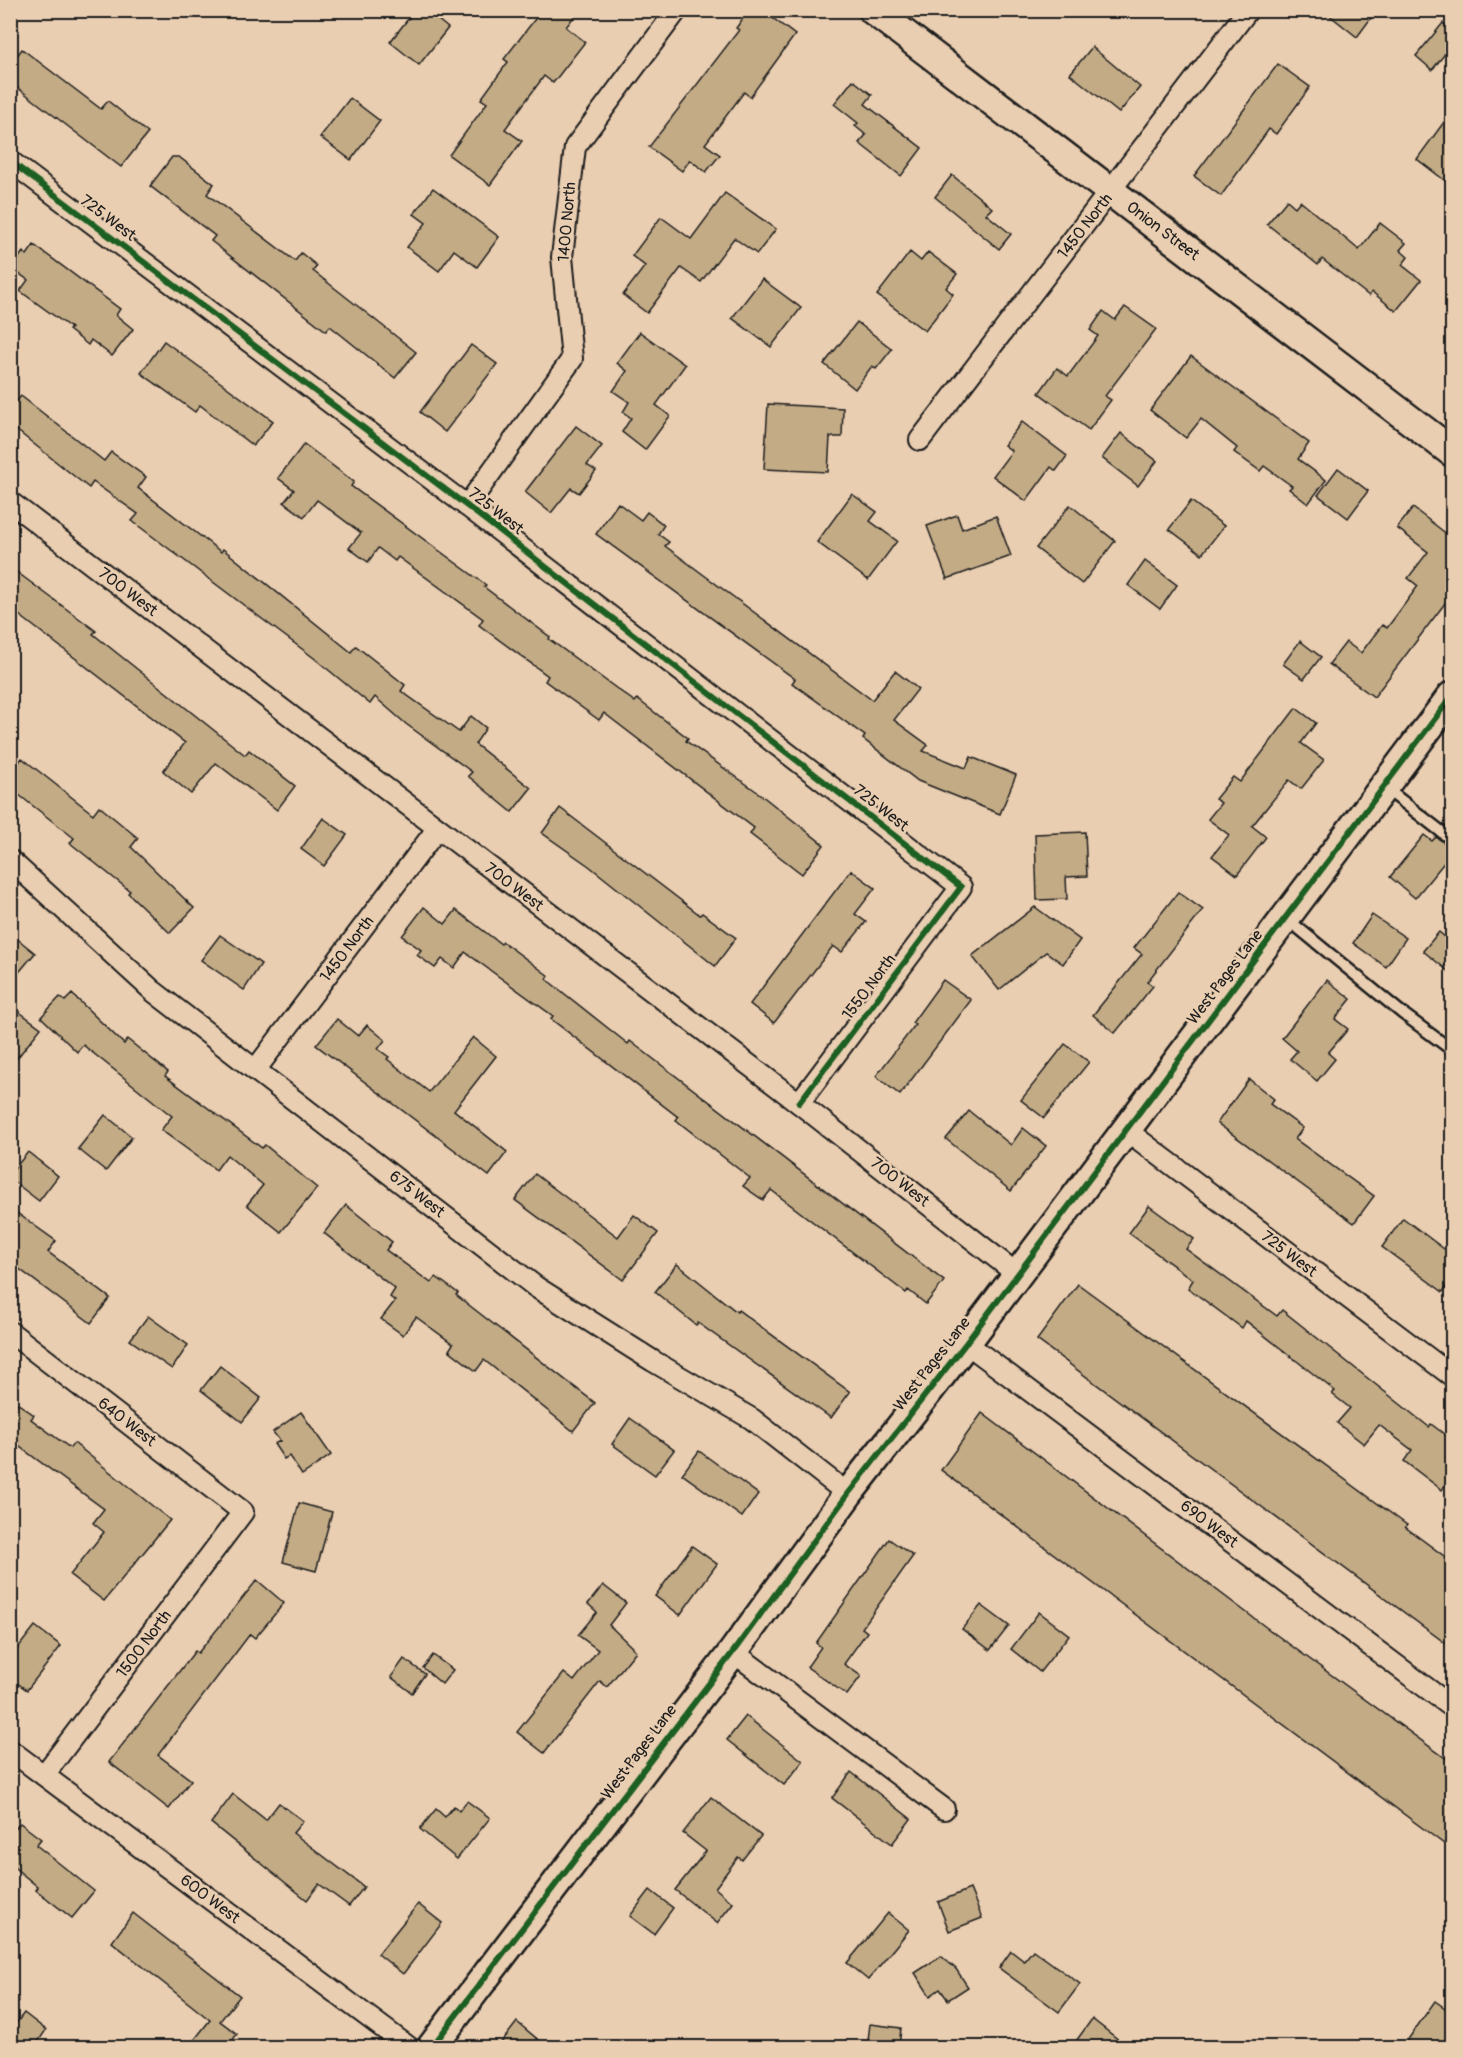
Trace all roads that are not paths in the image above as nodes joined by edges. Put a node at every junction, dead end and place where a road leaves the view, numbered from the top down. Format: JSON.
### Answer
{"nodes":[{"id":1,"x":677,"y":10,"type":"edge"},
{"id":2,"x":873,"y":10,"type":"edge"},
{"id":3,"x":1248,"y":10,"type":"edge"},
{"id":4,"x":10,"y":161,"type":"edge"},
{"id":5,"x":1111,"y":192,"type":"junction"},
{"id":6,"x":921,"y":440,"type":"dead end"},
{"id":7,"x":1452,"y":452,"type":"edge"},
{"id":8,"x":10,"y":502,"type":"edge"},
{"id":9,"x":467,"y":506,"type":"junction"},
{"id":10,"x":1452,"y":696,"type":"edge"},
{"id":11,"x":1384,"y":787,"type":"junction"},
{"id":12,"x":437,"y":829,"type":"junction"},
{"id":13,"x":1452,"y":840,"type":"edge"},
{"id":14,"x":10,"y":860,"type":"edge"},
{"id":15,"x":962,"y":887,"type":"joint"},
{"id":16,"x":1286,"y":918,"type":"junction"},
{"id":17,"x":1452,"y":1050,"type":"edge"},
{"id":18,"x":256,"y":1068,"type":"junction"},
{"id":19,"x":799,"y":1102,"type":"junction"},
{"id":20,"x":1126,"y":1130,"type":"junction"},
{"id":21,"x":1017,"y":1274,"type":"junction"},
{"id":22,"x":10,"y":1332,"type":"edge"},
{"id":23,"x":966,"y":1343,"type":"junction"},
{"id":24,"x":1452,"y":1376,"type":"edge"},
{"id":25,"x":848,"y":1494,"type":"junction"},
{"id":26,"x":243,"y":1512,"type":"joint"},
{"id":27,"x":733,"y":1652,"type":"junction"},
{"id":28,"x":1452,"y":1707,"type":"edge"},
{"id":29,"x":10,"y":1750,"type":"edge"},
{"id":30,"x":44,"y":1775,"type":"junction"},
{"id":31,"x":944,"y":1809,"type":"dead end"},
{"id":32,"x":410,"y":2048,"type":"edge"},
{"id":33,"x":431,"y":2048,"type":"edge"}],
"edges":[{"from":1,"to":9,"type":"street","name":"1400 North"},
{"from":2,"to":5,"type":"street","name":"Onion Street"},
{"from":3,"to":5,"type":"street","name":"1450 North"},
{"from":4,"to":9,"type":"street","name":"725 West"},
{"from":5,"to":6,"type":"street","name":"1450 North"},
{"from":5,"to":7,"type":"street","name":"Onion Street"},
{"from":8,"to":12,"type":"street","name":"700 West"},
{"from":9,"to":15,"type":"street","name":"725 West"},
{"from":10,"to":11,"type":"street","name":"West Pages Lane"},
{"from":11,"to":13,"type":"lane"},
{"from":11,"to":16,"type":"street","name":"West Pages Lane"},
{"from":12,"to":18,"type":"street","name":"1450 North"},
{"from":12,"to":19,"type":"street","name":"700 West"},
{"from":14,"to":18,"type":"street","name":"675 West"},
{"from":15,"to":19,"type":"street","name":"1550 North"},
{"from":16,"to":17,"type":"lane"},
{"from":16,"to":20,"type":"street","name":"West Pages Lane"},
{"from":18,"to":25,"type":"street","name":"675 West"},
{"from":19,"to":21,"type":"street","name":"700 West"},
{"from":20,"to":21,"type":"street","name":"West Pages Lane"},
{"from":20,"to":24,"type":"street","name":"725 West"},
{"from":21,"to":23,"type":"street","name":"West Pages Lane"},
{"from":22,"to":26,"type":"street","name":"640 West"},
{"from":23,"to":25,"type":"street","name":"West Pages Lane"},
{"from":23,"to":28,"type":"street","name":"690 West"},
{"from":25,"to":27,"type":"street","name":"West Pages Lane"},
{"from":26,"to":30,"type":"street","name":"1500 North"},
{"from":27,"to":31,"type":"street"},
{"from":27,"to":33,"type":"street","name":"West Pages Lane"},
{"from":29,"to":30,"type":"street","name":"600 West"},
{"from":30,"to":32,"type":"street","name":"600 West"}]}
